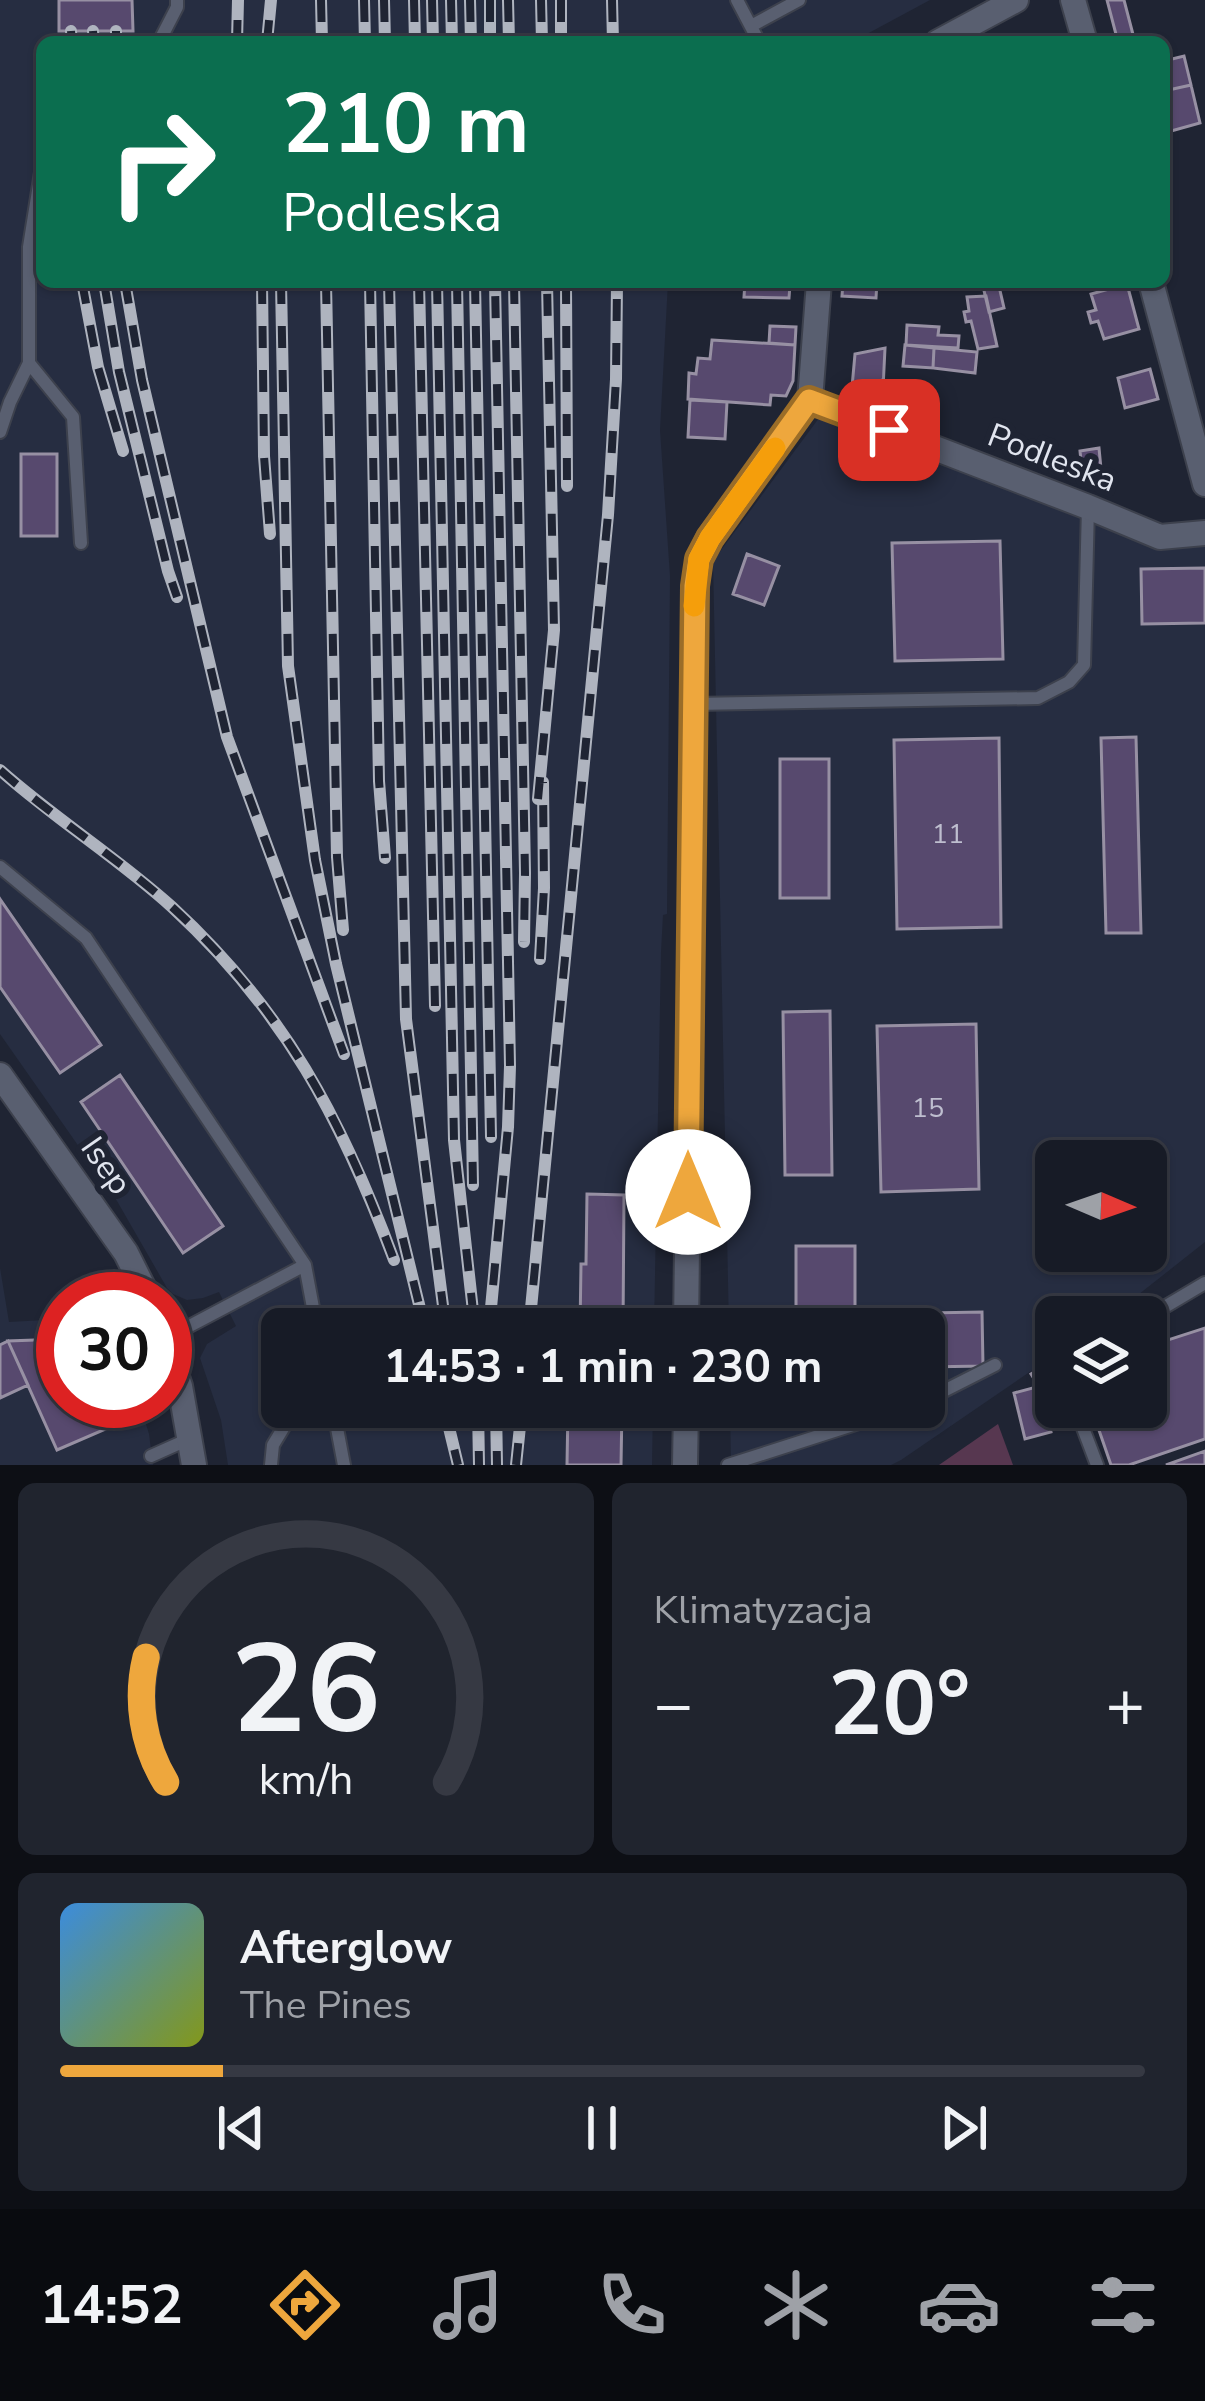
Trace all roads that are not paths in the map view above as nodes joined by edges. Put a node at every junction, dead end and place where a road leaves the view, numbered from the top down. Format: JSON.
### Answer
{"nodes":[{"id":1,"x":177,"y":0,"type":"edge"},
{"id":2,"x":736,"y":0,"type":"edge"},
{"id":3,"x":799,"y":0,"type":"edge"},
{"id":4,"x":1016,"y":0,"type":"edge"},
{"id":5,"x":1073,"y":0,"type":"edge"},
{"id":6,"x":751,"y":26,"type":"junction"},
{"id":7,"x":162,"y":36,"type":"edge"},
{"id":8,"x":756,"y":36,"type":"edge"},
{"id":9,"x":949,"y":36,"type":"edge"},
{"id":10,"x":1083,"y":36,"type":"edge"},
{"id":11,"x":36,"y":203,"type":"edge"},
{"id":12,"x":818,"y":288,"type":"edge"},
{"id":13,"x":1153,"y":288,"type":"edge"},
{"id":14,"x":29,"y":363,"type":"junction"},
{"id":15,"x":809,"y":400,"type":"junction"},
{"id":16,"x":0,"y":432,"type":"edge"},
{"id":17,"x":1205,"y":484,"type":"edge"},
{"id":18,"x":1088,"y":507,"type":"junction"},
{"id":19,"x":1205,"y":533,"type":"edge"},
{"id":20,"x":81,"y":543,"type":"dead end"},
{"id":21,"x":692,"y":704,"type":"junction"},
{"id":22,"x":0,"y":867,"type":"edge"},
{"id":23,"x":0,"y":1075,"type":"edge"},
{"id":24,"x":305,"y":1265,"type":"junction"},
{"id":25,"x":135,"y":1272,"type":"edge"},
{"id":26,"x":1205,"y":1283,"type":"edge"},
{"id":27,"x":1167,"y":1306,"type":"edge"},
{"id":28,"x":313,"y":1308,"type":"edge"},
{"id":29,"x":686,"y":1308,"type":"edge"},
{"id":30,"x":192,"y":1326,"type":"edge"},
{"id":31,"x":995,"y":1365,"type":"dead end"},
{"id":32,"x":945,"y":1390,"type":"edge"},
{"id":33,"x":188,"y":1428,"type":"edge"},
{"id":34,"x":283,"y":1428,"type":"edge"},
{"id":35,"x":337,"y":1428,"type":"edge"},
{"id":36,"x":686,"y":1428,"type":"edge"},
{"id":37,"x":843,"y":1428,"type":"edge"},
{"id":38,"x":1083,"y":1428,"type":"edge"},
{"id":39,"x":190,"y":1439,"type":"junction"},
{"id":40,"x":152,"y":1456,"type":"dead end"},
{"id":41,"x":194,"y":1465,"type":"edge"},
{"id":42,"x":271,"y":1465,"type":"edge"},
{"id":43,"x":344,"y":1465,"type":"edge"},
{"id":44,"x":685,"y":1465,"type":"edge"},
{"id":45,"x":728,"y":1465,"type":"edge"},
{"id":46,"x":1097,"y":1465,"type":"edge"}],
"edges":[{"from":1,"to":7,"type":"lane"},
{"from":2,"to":6,"type":"lane"},
{"from":3,"to":6,"type":"lane"},
{"from":4,"to":9,"type":"street"},
{"from":5,"to":10,"type":"street"},
{"from":6,"to":8,"type":"lane"},
{"from":11,"to":14,"type":"lane"},
{"from":12,"to":15,"type":"street"},
{"from":13,"to":17,"type":"street"},
{"from":14,"to":16,"type":"lane"},
{"from":14,"to":20,"type":"lane"},
{"from":15,"to":18,"type":"street","name":"Podleska"},
{"from":15,"to":21,"type":"street"},
{"from":18,"to":19,"type":"street","name":"Podleska"},
{"from":18,"to":21,"type":"lane"},
{"from":21,"to":29,"type":"street"},
{"from":22,"to":24,"type":"lane"},
{"from":23,"to":25,"type":"street","name":"Isep"},
{"from":24,"to":28,"type":"lane"},
{"from":24,"to":30,"type":"lane"},
{"from":26,"to":27,"type":"lane"},
{"from":31,"to":32,"type":"lane"},
{"from":33,"to":39,"type":"street"},
{"from":34,"to":42,"type":"lane"},
{"from":35,"to":43,"type":"lane"},
{"from":36,"to":44,"type":"street"},
{"from":37,"to":45,"type":"lane"},
{"from":38,"to":46,"type":"lane"},
{"from":39,"to":40,"type":"lane"},
{"from":39,"to":41,"type":"street"}]}
